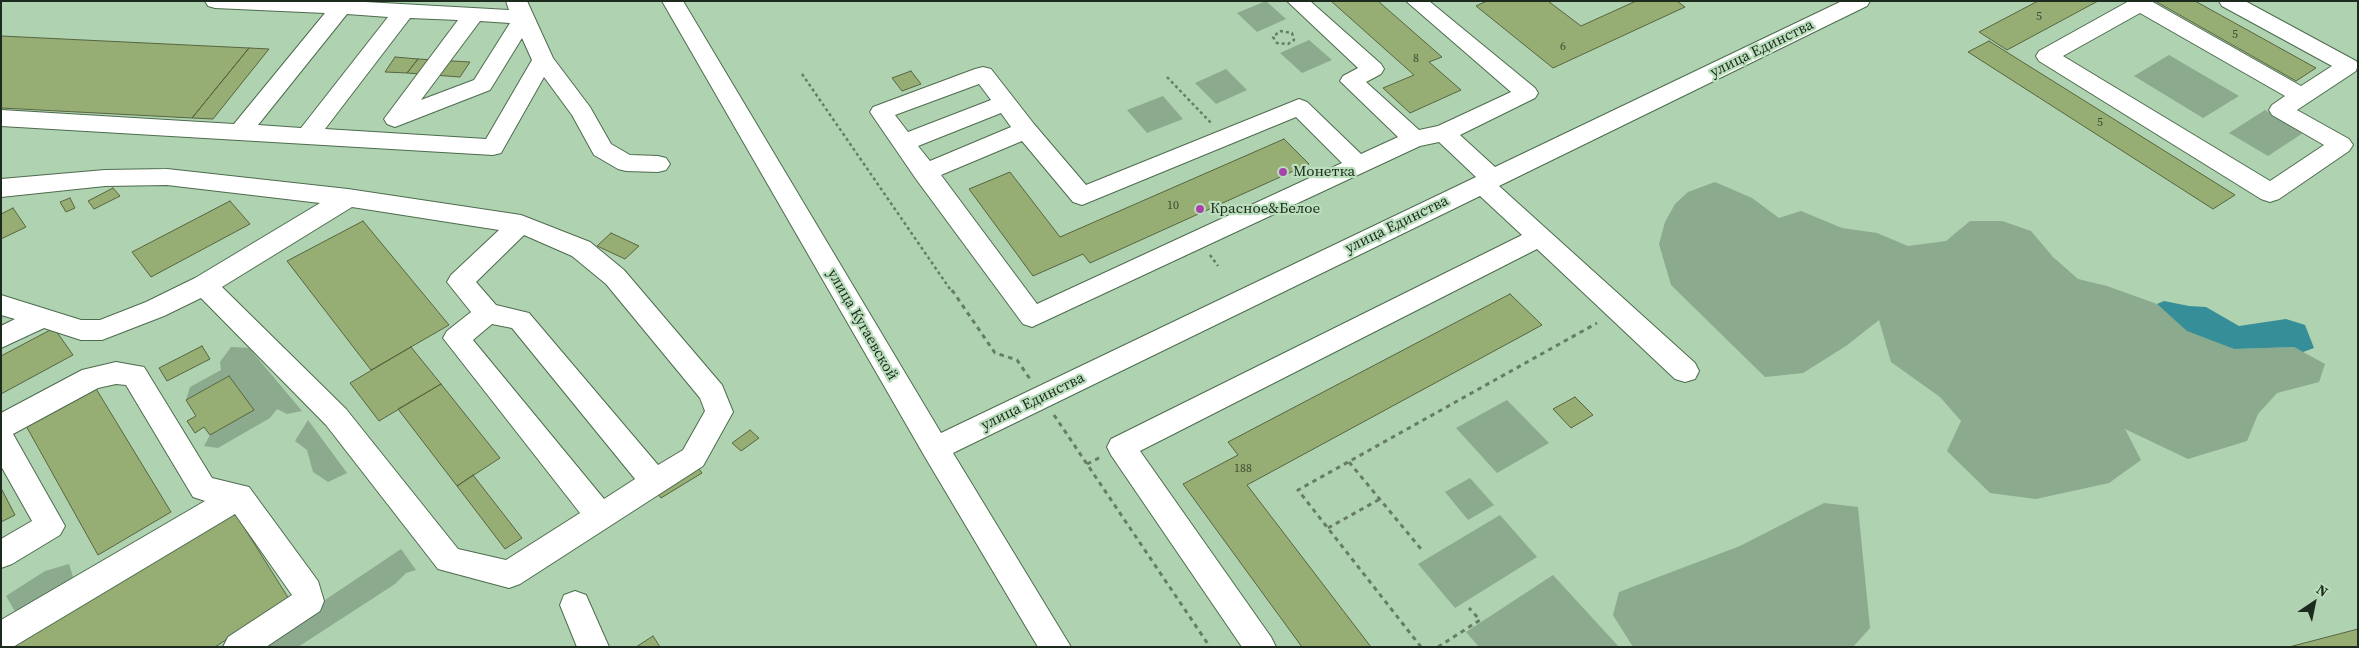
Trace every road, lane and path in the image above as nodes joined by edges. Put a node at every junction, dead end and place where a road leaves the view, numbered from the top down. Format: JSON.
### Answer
{"nodes":[{"id":1,"x":215,"y":1,"type":"edge"},
{"id":2,"x":672,"y":1,"type":"edge"},
{"id":3,"x":1297,"y":1,"type":"edge"},
{"id":4,"x":1416,"y":1,"type":"edge"},
{"id":5,"x":1860,"y":1,"type":"edge"},
{"id":6,"x":2229,"y":1,"type":"edge"},
{"id":7,"x":341,"y":8,"type":"junction"},
{"id":8,"x":520,"y":9,"type":"edge"},
{"id":9,"x":404,"y":11,"type":"junction"},
{"id":10,"x":474,"y":14,"type":"junction"},
{"id":11,"x":1274,"y":34,"type":"joint"},
{"id":12,"x":543,"y":60,"type":"junction"},
{"id":13,"x":802,"y":74,"type":"dead end"},
{"id":14,"x":1167,"y":77,"type":"dead end"},
{"id":15,"x":2301,"y":96,"type":"junction"},
{"id":16,"x":1005,"y":103,"type":"junction"},
{"id":17,"x":1,"y":118,"type":"edge"},
{"id":18,"x":395,"y":119,"type":"junction"},
{"id":19,"x":1026,"y":130,"type":"junction"},
{"id":20,"x":241,"y":131,"type":"junction"},
{"id":21,"x":1444,"y":133,"type":"junction"},
{"id":22,"x":308,"y":135,"type":"junction"},
{"id":23,"x":1225,"y":137,"type":"junction"},
{"id":24,"x":1414,"y":139,"type":"junction"},
{"id":25,"x":379,"y":140,"type":"junction"},
{"id":26,"x":903,"y":143,"type":"junction"},
{"id":27,"x":658,"y":164,"type":"dead end"},
{"id":28,"x":1359,"y":166,"type":"junction"},
{"id":29,"x":924,"y":173,"type":"junction"},
{"id":30,"x":1487,"y":182,"type":"junction"},
{"id":31,"x":1,"y":188,"type":"edge"},
{"id":32,"x":348,"y":198,"type":"junction"},
{"id":33,"x":521,"y":224,"type":"junction"},
{"id":34,"x":1540,"y":237,"type":"junction"},
{"id":35,"x":204,"y":285,"type":"junction"},
{"id":36,"x":1,"y":305,"type":"edge"},
{"id":37,"x":488,"y":313,"type":"junction"},
{"id":38,"x":1591,"y":317,"type":"dead end"},
{"id":39,"x":41,"y":318,"type":"junction"},
{"id":40,"x":1,"y":338,"type":"edge"},
{"id":41,"x":1685,"y":371,"type":"dead end"},
{"id":42,"x":1042,"y":397,"type":"junction"},
{"id":43,"x":1,"y":426,"type":"edge"},
{"id":44,"x":1,"y":439,"type":"edge"},
{"id":45,"x":935,"y":449,"type":"junction"},
{"id":46,"x":1349,"y":462,"type":"junction"},
{"id":47,"x":655,"y":482,"type":"junction"},
{"id":48,"x":239,"y":496,"type":"junction"},
{"id":49,"x":1380,"y":499,"type":"junction"},
{"id":50,"x":600,"y":516,"type":"junction"},
{"id":51,"x":1328,"y":528,"type":"junction"},
{"id":52,"x":1421,"y":549,"type":"dead end"},
{"id":53,"x":1,"y":555,"type":"edge"},
{"id":54,"x":575,"y":605,"type":"dead end"},
{"id":55,"x":1469,"y":608,"type":"dead end"},
{"id":56,"x":3,"y":629,"type":"edge"},
{"id":57,"x":239,"y":647,"type":"edge"},
{"id":58,"x":593,"y":647,"type":"edge"},
{"id":59,"x":1054,"y":647,"type":"edge"},
{"id":60,"x":1210,"y":647,"type":"edge"},
{"id":61,"x":1260,"y":647,"type":"edge"},
{"id":62,"x":1421,"y":647,"type":"edge"},
{"id":63,"x":1438,"y":647,"type":"edge"}],
"edges":[{"from":1,"to":7,"type":"street"},
{"from":2,"to":45,"type":"street","name":"улица Кугаевской"},
{"from":3,"to":24,"type":"street"},
{"from":4,"to":21,"type":"street"},
{"from":5,"to":30,"type":"street","name":"улица Единства"},
{"from":6,"to":15,"type":"street"},
{"from":7,"to":9,"type":"street"},
{"from":7,"to":20,"type":"street"},
{"from":8,"to":10,"type":"street"},
{"from":8,"to":12,"type":"street"},
{"from":8,"to":18,"type":"street"},
{"from":9,"to":10,"type":"street"},
{"from":9,"to":22,"type":"street"},
{"from":10,"to":18,"type":"street"},
{"from":11,"to":11,"type":"path"},
{"from":12,"to":25,"type":"street"},
{"from":12,"to":27,"type":"street"},
{"from":13,"to":42,"type":"path"},
{"from":14,"to":23,"type":"path"},
{"from":15,"to":15,"type":"street"},
{"from":16,"to":19,"type":"street"},
{"from":16,"to":26,"type":"street"},
{"from":16,"to":26,"type":"street"},
{"from":17,"to":20,"type":"street"},
{"from":18,"to":25,"type":"street"},
{"from":19,"to":23,"type":"street"},
{"from":19,"to":29,"type":"street"},
{"from":20,"to":22,"type":"street"},
{"from":21,"to":24,"type":"street"},
{"from":21,"to":30,"type":"street"},
{"from":22,"to":25,"type":"street"},
{"from":23,"to":28,"type":"street"},
{"from":24,"to":28,"type":"street"},
{"from":26,"to":29,"type":"street"},
{"from":28,"to":29,"type":"street"},
{"from":30,"to":34,"type":"street"},
{"from":30,"to":42,"type":"street","name":"улица Единства"},
{"from":31,"to":32,"type":"street"},
{"from":32,"to":33,"type":"street"},
{"from":32,"to":35,"type":"street"},
{"from":33,"to":37,"type":"street"},
{"from":33,"to":47,"type":"street"},
{"from":34,"to":41,"type":"street"},
{"from":34,"to":61,"type":"street"},
{"from":35,"to":39,"type":"street"},
{"from":35,"to":50,"type":"street"},
{"from":36,"to":39,"type":"street"},
{"from":37,"to":47,"type":"street"},
{"from":37,"to":50,"type":"street"},
{"from":38,"to":46,"type":"path"},
{"from":39,"to":40,"type":"street"},
{"from":42,"to":45,"type":"street","name":"улица Единства"},
{"from":42,"to":60,"type":"path"},
{"from":43,"to":48,"type":"street"},
{"from":44,"to":53,"type":"street"},
{"from":45,"to":59,"type":"street","name":"улица Кугаевской"},
{"from":46,"to":49,"type":"path"},
{"from":46,"to":51,"type":"path"},
{"from":47,"to":50,"type":"street"},
{"from":48,"to":56,"type":"street"},
{"from":48,"to":57,"type":"street"},
{"from":49,"to":51,"type":"path"},
{"from":49,"to":52,"type":"path"},
{"from":51,"to":62,"type":"path"},
{"from":54,"to":58,"type":"street"},
{"from":55,"to":63,"type":"path"}]}
